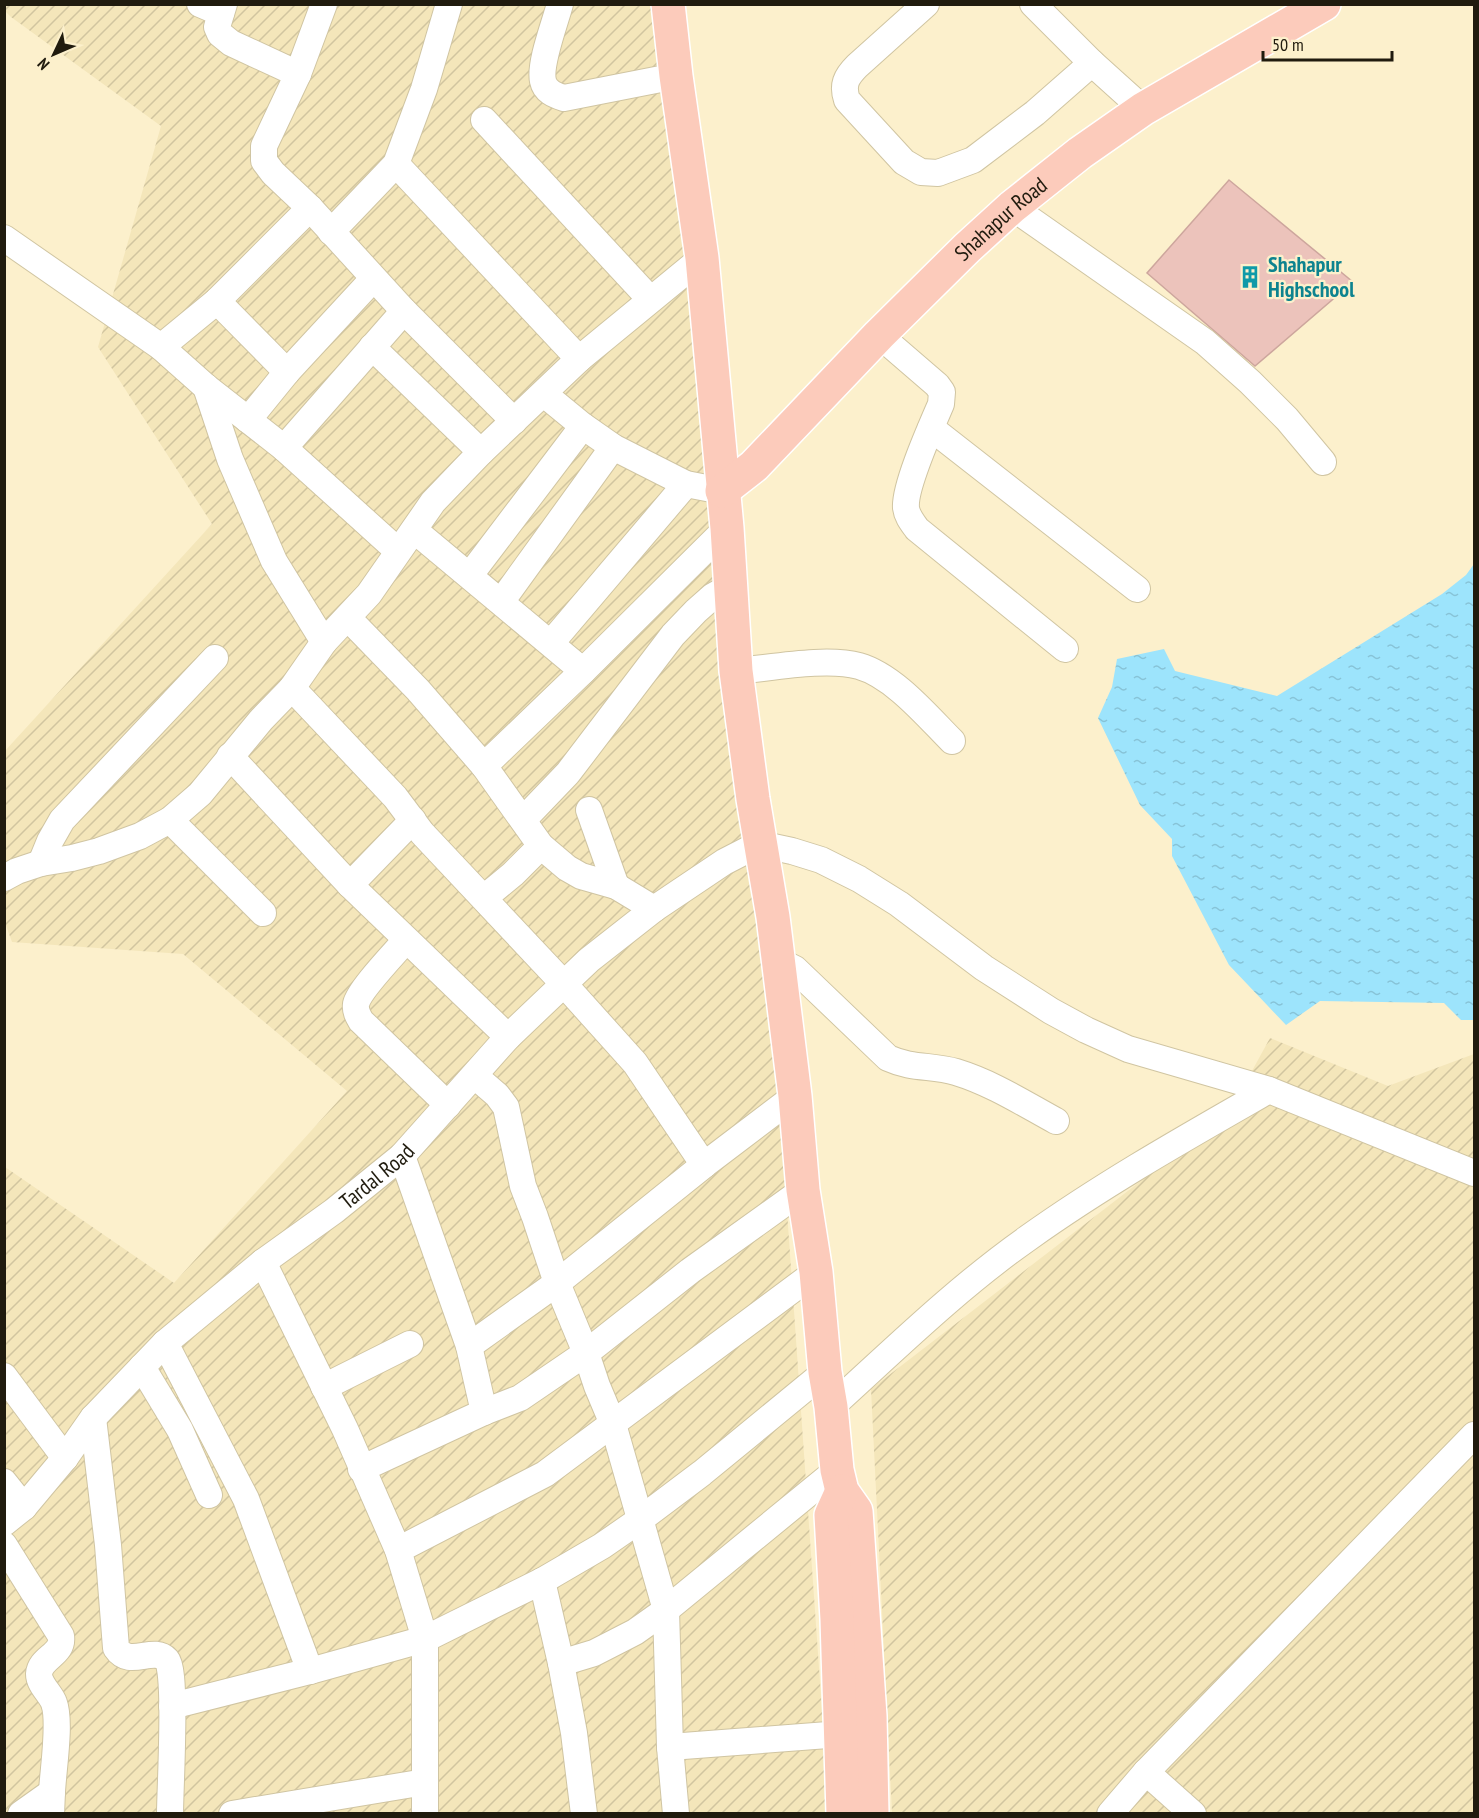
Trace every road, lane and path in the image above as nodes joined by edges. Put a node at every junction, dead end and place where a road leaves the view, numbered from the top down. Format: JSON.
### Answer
{"nodes":[{"id":1,"x":324,"y":4,"type":"edge"},
{"id":2,"x":450,"y":4,"type":"edge"},
{"id":3,"x":560,"y":4,"type":"edge"},
{"id":4,"x":668,"y":4,"type":"edge"},
{"id":5,"x":926,"y":4,"type":"edge"},
{"id":6,"x":1034,"y":4,"type":"edge"},
{"id":7,"x":215,"y":7,"type":"edge"},
{"id":8,"x":1302,"y":10,"type":"edge"},
{"id":9,"x":1092,"y":63,"type":"junction"},
{"id":10,"x":298,"y":74,"type":"junction"},
{"id":11,"x":676,"y":76,"type":"junction"},
{"id":12,"x":1143,"y":109,"type":"junction"},
{"id":13,"x":484,"y":120,"type":"dead end"},
{"id":14,"x":396,"y":164,"type":"junction"},
{"id":15,"x":1012,"y":207,"type":"junction"},
{"id":16,"x":310,"y":208,"type":"junction"},
{"id":17,"x":331,"y":232,"type":"junction"},
{"id":18,"x":4,"y":238,"type":"edge"},
{"id":19,"x":702,"y":258,"type":"junction"},
{"id":20,"x":374,"y":279,"type":"junction"},
{"id":21,"x":650,"y":299,"type":"junction"},
{"id":22,"x":217,"y":302,"type":"junction"},
{"id":23,"x":404,"y":310,"type":"junction"},
{"id":24,"x":879,"y":335,"type":"junction"},
{"id":25,"x":161,"y":347,"type":"junction"},
{"id":26,"x":372,"y":347,"type":"junction"},
{"id":27,"x":579,"y":359,"type":"junction"},
{"id":28,"x":287,"y":372,"type":"junction"},
{"id":29,"x":206,"y":387,"type":"junction"},
{"id":30,"x":544,"y":394,"type":"junction"},
{"id":31,"x":248,"y":420,"type":"junction"},
{"id":32,"x":514,"y":421,"type":"junction"},
{"id":33,"x":583,"y":426,"type":"junction"},
{"id":34,"x":931,"y":428,"type":"junction"},
{"id":35,"x":613,"y":447,"type":"junction"},
{"id":36,"x":284,"y":448,"type":"junction"},
{"id":37,"x":481,"y":452,"type":"junction"},
{"id":38,"x":1323,"y":462,"type":"dead end"},
{"id":39,"x":686,"y":484,"type":"junction"},
{"id":40,"x":722,"y":491,"type":"junction"},
{"id":41,"x":727,"y":528,"type":"junction"},
{"id":42,"x":414,"y":530,"type":"junction"},
{"id":43,"x":398,"y":551,"type":"junction"},
{"id":44,"x":470,"y":575,"type":"junction"},
{"id":45,"x":730,"y":586,"type":"junction"},
{"id":46,"x":1137,"y":589,"type":"dead end"},
{"id":47,"x":501,"y":602,"type":"junction"},
{"id":48,"x":348,"y":618,"type":"junction"},
{"id":49,"x":324,"y":642,"type":"junction"},
{"id":50,"x":550,"y":643,"type":"junction"},
{"id":51,"x":1065,"y":649,"type":"dead end"},
{"id":52,"x":215,"y":658,"type":"dead end"},
{"id":53,"x":583,"y":671,"type":"junction"},
{"id":54,"x":736,"y":671,"type":"junction"},
{"id":55,"x":292,"y":688,"type":"junction"},
{"id":56,"x":952,"y":741,"type":"dead end"},
{"id":57,"x":230,"y":756,"type":"junction"},
{"id":58,"x":484,"y":766,"type":"junction"},
{"id":59,"x":589,"y":810,"type":"dead end"},
{"id":60,"x":170,"y":820,"type":"junction"},
{"id":61,"x":413,"y":820,"type":"junction"},
{"id":62,"x":523,"y":820,"type":"junction"},
{"id":63,"x":759,"y":844,"type":"junction"},
{"id":64,"x":541,"y":846,"type":"junction"},
{"id":65,"x":41,"y":862,"type":"junction"},
{"id":66,"x":4,"y":878,"type":"edge"},
{"id":67,"x":350,"y":885,"type":"junction"},
{"id":68,"x":616,"y":886,"type":"junction"},
{"id":69,"x":484,"y":898,"type":"junction"},
{"id":70,"x":654,"y":909,"type":"junction"},
{"id":71,"x":263,"y":913,"type":"dead end"},
{"id":72,"x":406,"y":940,"type":"junction"},
{"id":73,"x":777,"y":960,"type":"junction"},
{"id":74,"x":564,"y":984,"type":"junction"},
{"id":75,"x":508,"y":1037,"type":"junction"},
{"id":76,"x":475,"y":1076,"type":"junction"},
{"id":77,"x":1269,"y":1090,"type":"junction"},
{"id":78,"x":795,"y":1096,"type":"junction"},
{"id":79,"x":448,"y":1106,"type":"junction"},
{"id":80,"x":1056,"y":1121,"type":"dead end"},
{"id":81,"x":402,"y":1156,"type":"junction"},
{"id":82,"x":704,"y":1165,"type":"junction"},
{"id":83,"x":1474,"y":1173,"type":"edge"},
{"id":84,"x":803,"y":1190,"type":"junction"},
{"id":85,"x":263,"y":1263,"type":"junction"},
{"id":86,"x":816,"y":1272,"type":"junction"},
{"id":87,"x":557,"y":1283,"type":"junction"},
{"id":88,"x":165,"y":1343,"type":"junction"},
{"id":89,"x":410,"y":1344,"type":"dead end"},
{"id":90,"x":469,"y":1346,"type":"junction"},
{"id":91,"x":586,"y":1353,"type":"junction"},
{"id":92,"x":142,"y":1367,"type":"junction"},
{"id":93,"x":825,"y":1372,"type":"junction"},
{"id":94,"x":4,"y":1376,"type":"edge"},
{"id":95,"x":324,"y":1387,"type":"junction"},
{"id":96,"x":831,"y":1407,"type":"junction"},
{"id":97,"x":484,"y":1412,"type":"junction"},
{"id":98,"x":93,"y":1418,"type":"junction"},
{"id":99,"x":613,"y":1425,"type":"junction"},
{"id":100,"x":1474,"y":1436,"type":"edge"},
{"id":101,"x":65,"y":1458,"type":"junction"},
{"id":102,"x":361,"y":1469,"type":"junction"},
{"id":103,"x":840,"y":1480,"type":"junction"},
{"id":104,"x":4,"y":1482,"type":"edge"},
{"id":105,"x":209,"y":1495,"type":"dead end"},
{"id":106,"x":14,"y":1515,"type":"edge"},
{"id":107,"x":641,"y":1519,"type":"junction"},
{"id":108,"x":4,"y":1545,"type":"edge"},
{"id":109,"x":398,"y":1550,"type":"junction"},
{"id":110,"x":542,"y":1581,"type":"junction"},
{"id":111,"x":666,"y":1610,"type":"junction"},
{"id":112,"x":425,"y":1639,"type":"junction"},
{"id":113,"x":561,"y":1663,"type":"junction"},
{"id":114,"x":310,"y":1671,"type":"junction"},
{"id":115,"x":172,"y":1706,"type":"junction"},
{"id":116,"x":841,"y":1734,"type":"junction"},
{"id":117,"x":670,"y":1747,"type":"junction"},
{"id":118,"x":1146,"y":1772,"type":"junction"},
{"id":119,"x":425,"y":1782,"type":"junction"},
{"id":120,"x":51,"y":1803,"type":"edge"},
{"id":121,"x":21,"y":1814,"type":"edge"},
{"id":122,"x":170,"y":1814,"type":"edge"},
{"id":123,"x":232,"y":1814,"type":"edge"},
{"id":124,"x":424,"y":1814,"type":"edge"},
{"id":125,"x":584,"y":1814,"type":"edge"},
{"id":126,"x":676,"y":1814,"type":"edge"},
{"id":127,"x":843,"y":1814,"type":"edge"},
{"id":128,"x":872,"y":1814,"type":"edge"},
{"id":129,"x":1110,"y":1814,"type":"edge"},
{"id":130,"x":1193,"y":1814,"type":"edge"}],
"edges":[{"from":1,"to":10,"type":"street"},
{"from":2,"to":14,"type":"street"},
{"from":3,"to":11,"type":"street"},
{"from":4,"to":11,"type":"main road"},
{"from":5,"to":9,"type":"street"},
{"from":6,"to":9,"type":"street"},
{"from":7,"to":10,"type":"street"},
{"from":8,"to":12,"type":"main road","name":"Shahapur Road"},
{"from":9,"to":12,"type":"street"},
{"from":10,"to":16,"type":"street"},
{"from":11,"to":19,"type":"main road"},
{"from":12,"to":15,"type":"main road","name":"Shahapur Road"},
{"from":13,"to":21,"type":"street"},
{"from":14,"to":17,"type":"street"},
{"from":14,"to":27,"type":"street"},
{"from":15,"to":24,"type":"main road","name":"Shahapur Road"},
{"from":15,"to":38,"type":"street"},
{"from":16,"to":17,"type":"street"},
{"from":16,"to":22,"type":"street"},
{"from":17,"to":20,"type":"street"},
{"from":18,"to":25,"type":"street"},
{"from":19,"to":21,"type":"street"},
{"from":19,"to":40,"type":"main road"},
{"from":20,"to":23,"type":"street"},
{"from":20,"to":28,"type":"street"},
{"from":21,"to":27,"type":"street"},
{"from":22,"to":25,"type":"street"},
{"from":22,"to":28,"type":"street"},
{"from":23,"to":26,"type":"street"},
{"from":23,"to":32,"type":"street"},
{"from":24,"to":34,"type":"street"},
{"from":24,"to":40,"type":"main road","name":"Shahapur Road"},
{"from":25,"to":29,"type":"street"},
{"from":26,"to":36,"type":"street"},
{"from":26,"to":37,"type":"street"},
{"from":27,"to":30,"type":"street"},
{"from":28,"to":31,"type":"street"},
{"from":29,"to":31,"type":"street"},
{"from":29,"to":49,"type":"street"},
{"from":30,"to":32,"type":"street"},
{"from":30,"to":33,"type":"street"},
{"from":31,"to":36,"type":"street"},
{"from":32,"to":37,"type":"street"},
{"from":33,"to":35,"type":"street"},
{"from":33,"to":44,"type":"street"},
{"from":34,"to":46,"type":"street"},
{"from":34,"to":51,"type":"street"},
{"from":35,"to":39,"type":"street"},
{"from":35,"to":47,"type":"street"},
{"from":36,"to":43,"type":"street"},
{"from":37,"to":42,"type":"street"},
{"from":39,"to":40,"type":"street"},
{"from":39,"to":50,"type":"street"},
{"from":40,"to":41,"type":"main road"},
{"from":41,"to":45,"type":"main road"},
{"from":41,"to":53,"type":"street"},
{"from":42,"to":43,"type":"street"},
{"from":42,"to":44,"type":"street"},
{"from":43,"to":48,"type":"street"},
{"from":44,"to":47,"type":"street"},
{"from":45,"to":54,"type":"main road"},
{"from":45,"to":62,"type":"street"},
{"from":47,"to":50,"type":"street"},
{"from":48,"to":49,"type":"street"},
{"from":48,"to":58,"type":"street"},
{"from":49,"to":55,"type":"street"},
{"from":50,"to":53,"type":"street"},
{"from":52,"to":65,"type":"street"},
{"from":53,"to":58,"type":"street"},
{"from":54,"to":56,"type":"street"},
{"from":54,"to":63,"type":"main road"},
{"from":55,"to":57,"type":"street"},
{"from":55,"to":61,"type":"street"},
{"from":57,"to":60,"type":"street"},
{"from":57,"to":67,"type":"street"},
{"from":58,"to":62,"type":"street"},
{"from":59,"to":68,"type":"street"},
{"from":60,"to":65,"type":"street"},
{"from":60,"to":71,"type":"street"},
{"from":61,"to":67,"type":"street"},
{"from":61,"to":69,"type":"street"},
{"from":62,"to":64,"type":"street"},
{"from":63,"to":70,"type":"street","name":"Tardal Road"},
{"from":63,"to":73,"type":"main road"},
{"from":63,"to":77,"type":"street"},
{"from":64,"to":68,"type":"street"},
{"from":64,"to":69,"type":"street"},
{"from":65,"to":66,"type":"street"},
{"from":67,"to":72,"type":"street"},
{"from":68,"to":70,"type":"street"},
{"from":69,"to":74,"type":"street"},
{"from":70,"to":74,"type":"street","name":"Tardal Road"},
{"from":72,"to":75,"type":"street"},
{"from":72,"to":79,"type":"street"},
{"from":73,"to":78,"type":"main road"},
{"from":73,"to":80,"type":"street"},
{"from":74,"to":75,"type":"street","name":"Tardal Road"},
{"from":74,"to":82,"type":"street"},
{"from":75,"to":76,"type":"street","name":"Tardal Road"},
{"from":76,"to":79,"type":"street","name":"Tardal Road"},
{"from":76,"to":87,"type":"street"},
{"from":77,"to":83,"type":"street"},
{"from":77,"to":96,"type":"street"},
{"from":78,"to":82,"type":"street"},
{"from":78,"to":84,"type":"main road"},
{"from":79,"to":81,"type":"street","name":"Tardal Road"},
{"from":81,"to":85,"type":"street","name":"Tardal Road"},
{"from":81,"to":90,"type":"street"},
{"from":82,"to":87,"type":"street"},
{"from":84,"to":86,"type":"main road"},
{"from":84,"to":91,"type":"street"},
{"from":85,"to":88,"type":"street","name":"Tardal Road"},
{"from":85,"to":95,"type":"street"},
{"from":86,"to":93,"type":"main road"},
{"from":86,"to":99,"type":"street"},
{"from":87,"to":90,"type":"street"},
{"from":87,"to":91,"type":"street"},
{"from":88,"to":92,"type":"street","name":"Tardal Road"},
{"from":88,"to":114,"type":"street"},
{"from":89,"to":95,"type":"street"},
{"from":90,"to":97,"type":"street"},
{"from":91,"to":97,"type":"street"},
{"from":91,"to":99,"type":"street"},
{"from":92,"to":98,"type":"street","name":"Tardal Road"},
{"from":92,"to":105,"type":"street"},
{"from":93,"to":96,"type":"main road"},
{"from":93,"to":107,"type":"street"},
{"from":94,"to":101,"type":"street"},
{"from":95,"to":102,"type":"street"},
{"from":96,"to":103,"type":"main road"},
{"from":97,"to":102,"type":"street"},
{"from":98,"to":101,"type":"street","name":"Tardal Road"},
{"from":98,"to":115,"type":"street"},
{"from":99,"to":107,"type":"street"},
{"from":99,"to":109,"type":"street"},
{"from":100,"to":118,"type":"street"},
{"from":101,"to":106,"type":"street","name":"Tardal Road"},
{"from":102,"to":109,"type":"street"},
{"from":103,"to":111,"type":"street"},
{"from":103,"to":116,"type":"main road"},
{"from":103,"to":128,"type":"main road"},
{"from":104,"to":106,"type":"street"},
{"from":107,"to":110,"type":"street"},
{"from":107,"to":111,"type":"street"},
{"from":108,"to":120,"type":"street"},
{"from":109,"to":112,"type":"street"},
{"from":110,"to":112,"type":"street"},
{"from":110,"to":113,"type":"street"},
{"from":111,"to":113,"type":"street"},
{"from":111,"to":117,"type":"street"},
{"from":112,"to":114,"type":"street"},
{"from":112,"to":119,"type":"street"},
{"from":113,"to":125,"type":"street"},
{"from":114,"to":115,"type":"street"},
{"from":115,"to":122,"type":"street"},
{"from":116,"to":117,"type":"street"},
{"from":116,"to":127,"type":"main road"},
{"from":117,"to":126,"type":"street"},
{"from":118,"to":129,"type":"street"},
{"from":118,"to":130,"type":"street"},
{"from":119,"to":123,"type":"street"},
{"from":119,"to":124,"type":"street"},
{"from":120,"to":121,"type":"street"}]}
